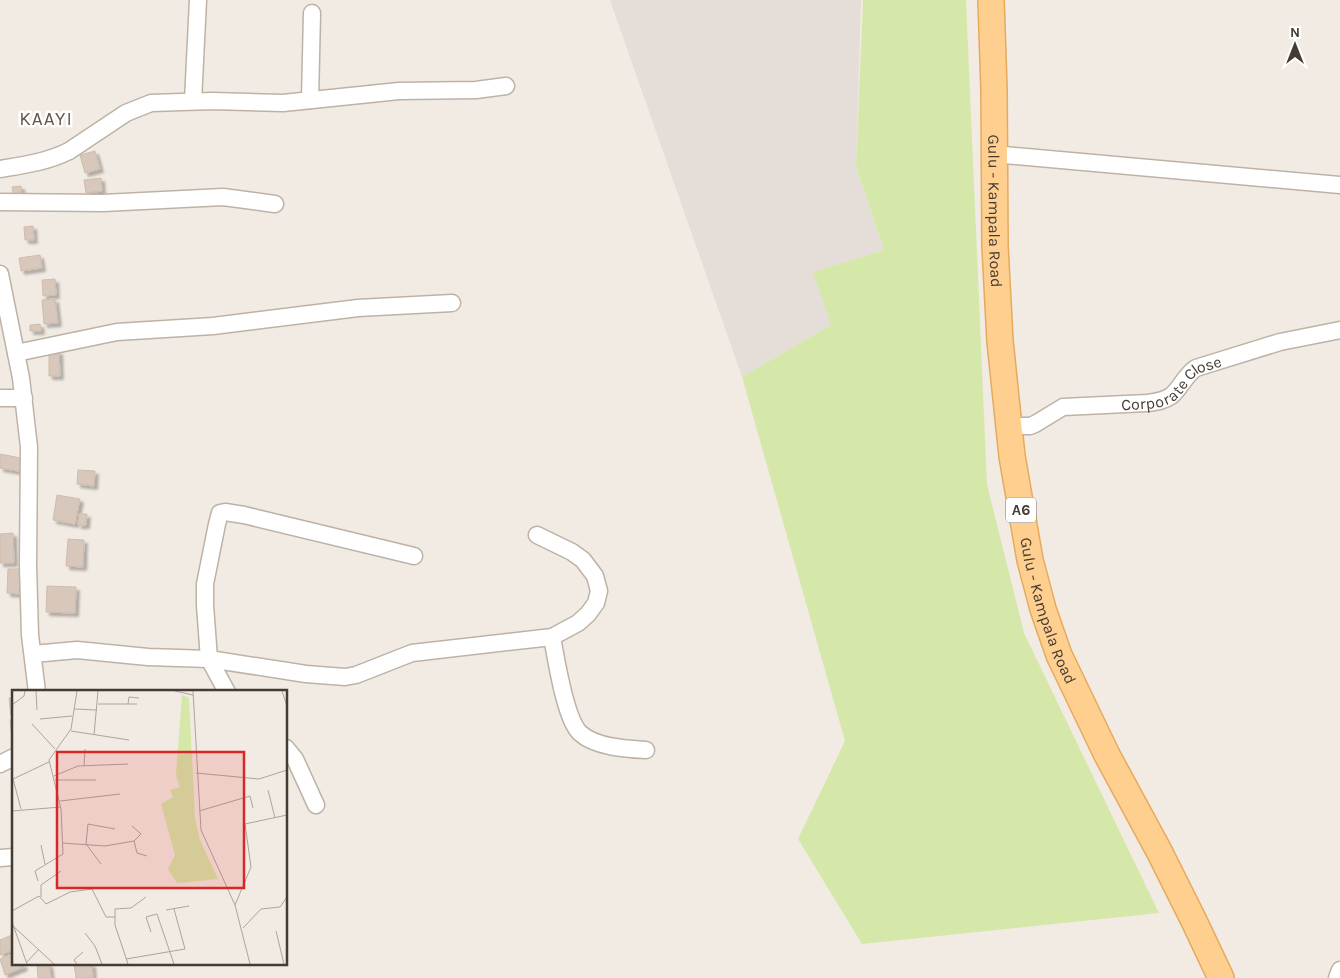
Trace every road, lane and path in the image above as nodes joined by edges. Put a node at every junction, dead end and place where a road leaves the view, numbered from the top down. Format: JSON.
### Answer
{"nodes":[{"id":1,"x":198,"y":0,"type":"edge"},
{"id":2,"x":991,"y":0,"type":"edge"},
{"id":3,"x":312,"y":13,"type":"dead end"},
{"id":4,"x":506,"y":86,"type":"dead end"},
{"id":5,"x":310,"y":100,"type":"junction"},
{"id":6,"x":193,"y":101,"type":"junction"},
{"id":7,"x":993,"y":154,"type":"junction"},
{"id":8,"x":0,"y":169,"type":"edge"},
{"id":9,"x":1340,"y":185,"type":"edge"},
{"id":10,"x":0,"y":202,"type":"edge"},
{"id":11,"x":274,"y":204,"type":"dead end"},
{"id":12,"x":0,"y":274,"type":"edge"},
{"id":13,"x":452,"y":303,"type":"dead end"},
{"id":14,"x":1340,"y":330,"type":"edge"},
{"id":15,"x":16,"y":354,"type":"junction"},
{"id":16,"x":0,"y":398,"type":"edge"},
{"id":17,"x":24,"y":398,"type":"junction"},
{"id":18,"x":1007,"y":419,"type":"junction"},
{"id":19,"x":537,"y":535,"type":"dead end"},
{"id":20,"x":414,"y":556,"type":"dead end"},
{"id":21,"x":552,"y":637,"type":"junction"},
{"id":22,"x":32,"y":654,"type":"junction"},
{"id":23,"x":209,"y":659,"type":"junction"},
{"id":24,"x":37,"y":690,"type":"edge"},
{"id":25,"x":226,"y":690,"type":"edge"},
{"id":26,"x":288,"y":750,"type":"edge"},
{"id":27,"x":646,"y":750,"type":"dead end"},
{"id":28,"x":12,"y":757,"type":"edge"},
{"id":29,"x":0,"y":764,"type":"edge"},
{"id":30,"x":316,"y":805,"type":"dead end"},
{"id":31,"x":1340,"y":970,"type":"edge"},
{"id":32,"x":1221,"y":978,"type":"edge"},
{"id":33,"x":1337,"y":978,"type":"edge"}],
"edges":[{"from":1,"to":6,"type":"street"},
{"from":2,"to":7,"type":"main road","name":"Gulu - Kampala Road","number":"A6"},
{"from":3,"to":5,"type":"street"},
{"from":4,"to":5,"type":"street"},
{"from":5,"to":6,"type":"street"},
{"from":6,"to":8,"type":"street"},
{"from":7,"to":9,"type":"street"},
{"from":7,"to":18,"type":"main road","name":"Gulu - Kampala Road","number":"A6"},
{"from":10,"to":11,"type":"street"},
{"from":12,"to":15,"type":"street"},
{"from":13,"to":15,"type":"street"},
{"from":14,"to":18,"type":"street","name":"Corporate Close"},
{"from":15,"to":17,"type":"street"},
{"from":16,"to":17,"type":"street"},
{"from":17,"to":22,"type":"street"},
{"from":18,"to":32,"type":"main road","name":"Gulu - Kampala Road","number":"A6"},
{"from":19,"to":21,"type":"street"},
{"from":20,"to":23,"type":"street"},
{"from":21,"to":23,"type":"street"},
{"from":21,"to":27,"type":"street"},
{"from":22,"to":23,"type":"street"},
{"from":22,"to":24,"type":"street"},
{"from":23,"to":25,"type":"street"},
{"from":26,"to":30,"type":"street"},
{"from":28,"to":29,"type":"street"},
{"from":31,"to":33,"type":"street"}]}
